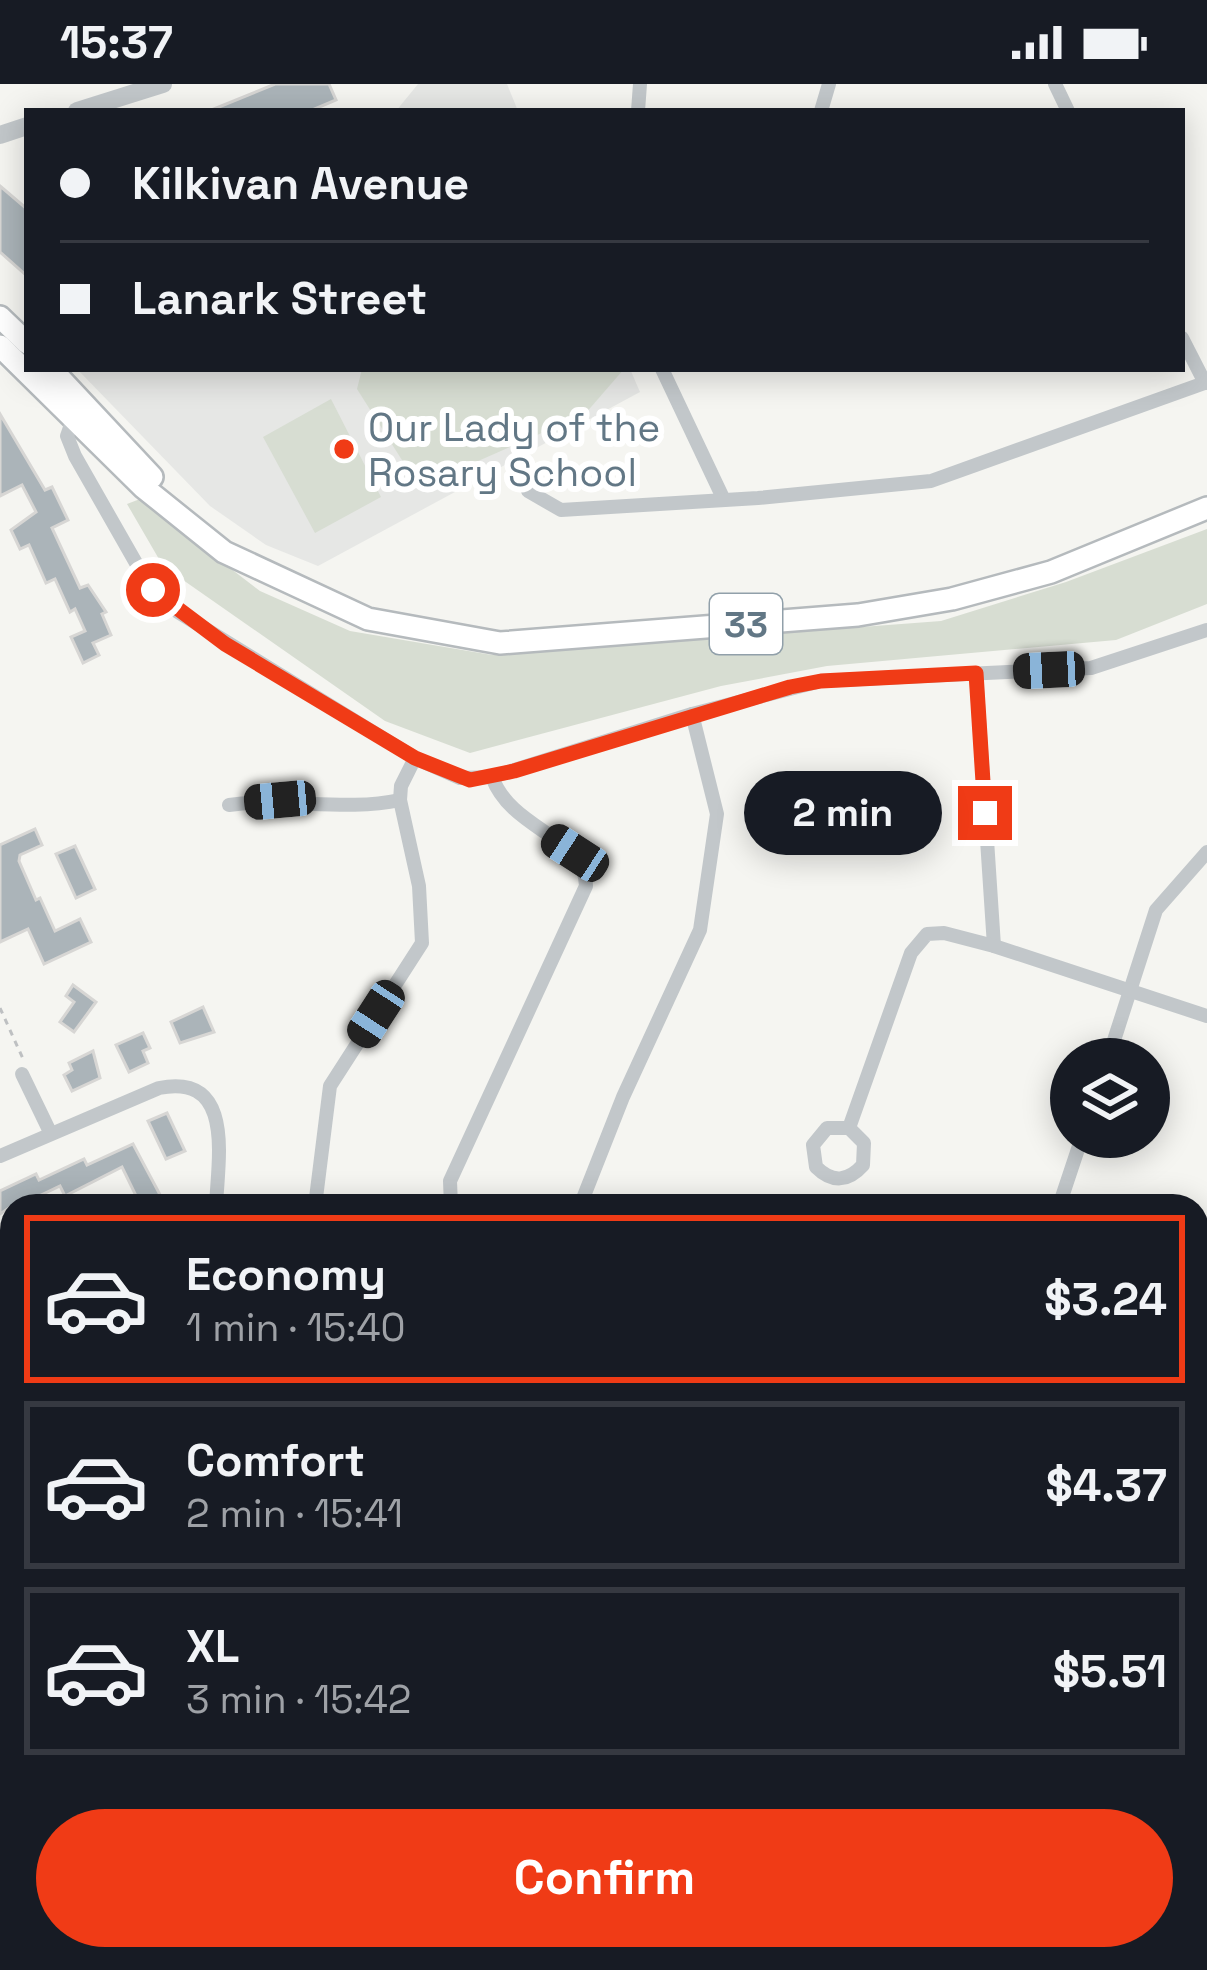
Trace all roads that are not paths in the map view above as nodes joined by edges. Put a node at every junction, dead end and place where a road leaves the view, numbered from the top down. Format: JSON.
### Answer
{"nodes":[{"id":1,"x":163,"y":84,"type":"edge"},
{"id":2,"x":87,"y":108,"type":"edge"},
{"id":3,"x":0,"y":317,"type":"edge"},
{"id":4,"x":24,"y":341,"type":"edge"},
{"id":5,"x":1185,"y":344,"type":"edge"},
{"id":6,"x":0,"y":346,"type":"edge"},
{"id":7,"x":24,"y":366,"type":"edge"},
{"id":8,"x":31,"y":372,"type":"edge"},
{"id":9,"x":53,"y":372,"type":"edge"},
{"id":10,"x":663,"y":372,"type":"edge"},
{"id":11,"x":1206,"y":383,"type":"edge"},
{"id":12,"x":79,"y":412,"type":"junction"},
{"id":13,"x":528,"y":491,"type":"dead end"},
{"id":14,"x":724,"y":500,"type":"junction"},
{"id":15,"x":1207,"y":508,"type":"edge"},
{"id":16,"x":1207,"y":630,"type":"edge"},
{"id":17,"x":976,"y":673,"type":"junction"},
{"id":18,"x":692,"y":714,"type":"junction"},
{"id":19,"x":415,"y":758,"type":"junction"},
{"id":20,"x":492,"y":777,"type":"junction"},
{"id":21,"x":400,"y":800,"type":"junction"},
{"id":22,"x":229,"y":805,"type":"dead end"},
{"id":23,"x":1207,"y":852,"type":"edge"},
{"id":24,"x":994,"y":946,"type":"junction"},
{"id":25,"x":1130,"y":991,"type":"junction"},
{"id":26,"x":1207,"y":1016,"type":"edge"},
{"id":27,"x":1115,"y":1038,"type":"edge"},
{"id":28,"x":22,"y":1074,"type":"road end"},
{"id":29,"x":849,"y":1128,"type":"dead end"},
{"id":30,"x":50,"y":1132,"type":"junction"},
{"id":31,"x":0,"y":1156,"type":"edge"},
{"id":32,"x":1075,"y":1158,"type":"edge"},
{"id":33,"x":217,"y":1194,"type":"edge"},
{"id":34,"x":316,"y":1194,"type":"edge"},
{"id":35,"x":451,"y":1194,"type":"edge"},
{"id":36,"x":585,"y":1194,"type":"edge"},
{"id":37,"x":1063,"y":1194,"type":"edge"}],
"edges":[{"from":1,"to":2,"type":"street"},
{"from":3,"to":4,"type":"main road"},
{"from":5,"to":11,"type":"street"},
{"from":6,"to":7,"type":"main road","number":"33"},
{"from":8,"to":12,"type":"main road","number":"33"},
{"from":9,"to":12,"type":"main road","number":"33"},
{"from":10,"to":14,"type":"street"},
{"from":11,"to":14,"type":"street"},
{"from":12,"to":15,"type":"main road","number":"33"},
{"from":12,"to":19,"type":"street"},
{"from":13,"to":14,"type":"street"},
{"from":16,"to":17,"type":"street"},
{"from":17,"to":18,"type":"street"},
{"from":17,"to":24,"type":"street"},
{"from":18,"to":20,"type":"street"},
{"from":18,"to":36,"type":"street"},
{"from":19,"to":20,"type":"street"},
{"from":19,"to":21,"type":"street"},
{"from":20,"to":35,"type":"street"},
{"from":21,"to":22,"type":"street"},
{"from":21,"to":34,"type":"street"},
{"from":23,"to":25,"type":"street"},
{"from":24,"to":25,"type":"street"},
{"from":24,"to":29,"type":"street"},
{"from":25,"to":26,"type":"street"},
{"from":25,"to":27,"type":"street"},
{"from":28,"to":30,"type":"street"},
{"from":30,"to":31,"type":"street"},
{"from":30,"to":33,"type":"street"},
{"from":32,"to":37,"type":"street"}]}
